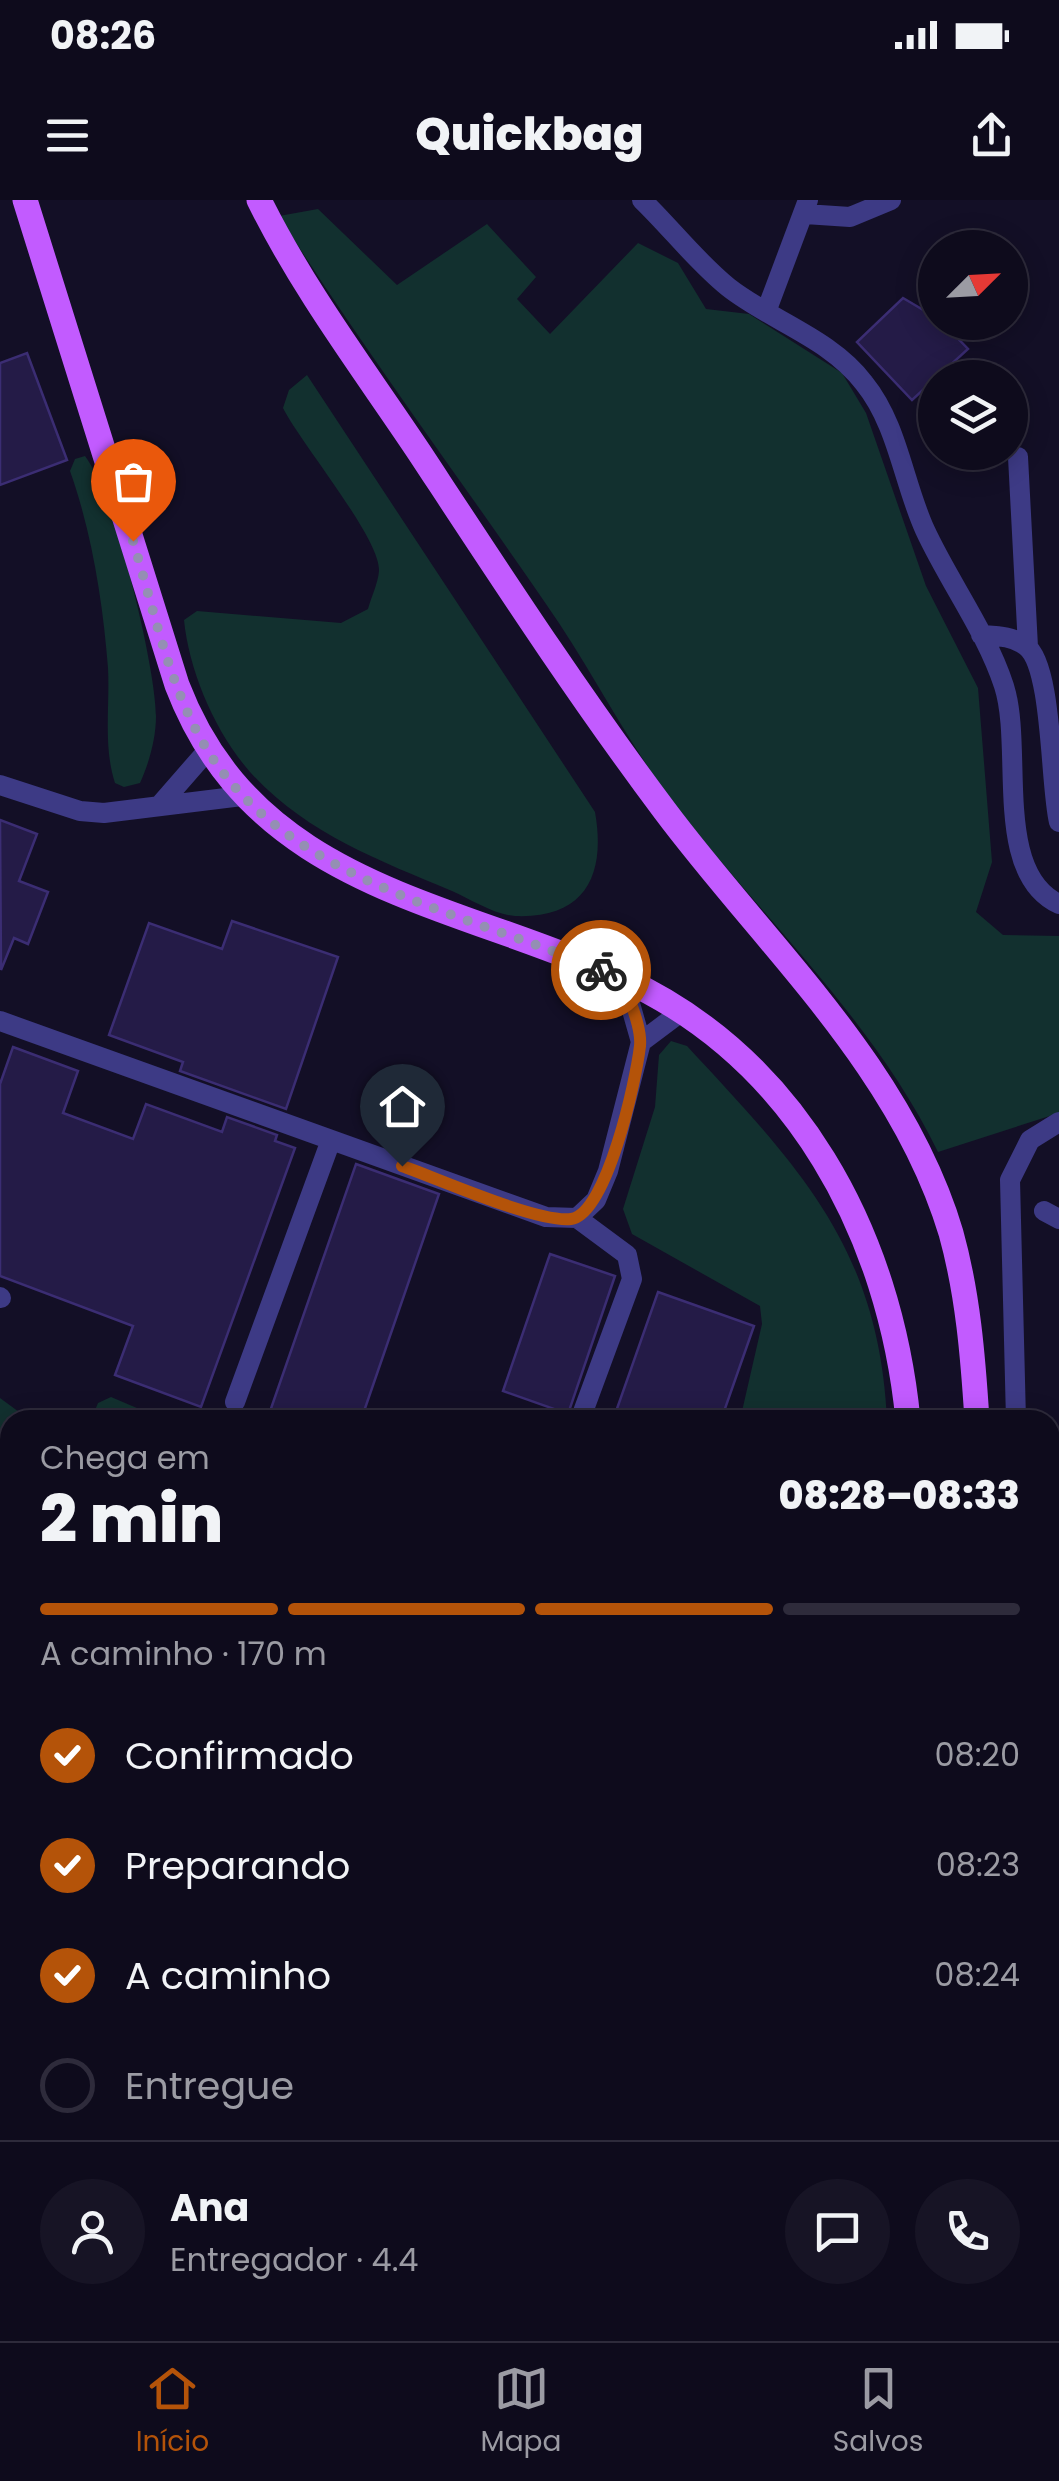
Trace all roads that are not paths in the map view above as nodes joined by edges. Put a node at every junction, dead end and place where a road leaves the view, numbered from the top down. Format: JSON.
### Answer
{"nodes":[{"id":1,"x":25,"y":200,"type":"edge"},
{"id":2,"x":259,"y":200,"type":"edge"},
{"id":3,"x":642,"y":200,"type":"edge"},
{"id":4,"x":891,"y":200,"type":"edge"},
{"id":5,"x":807,"y":207,"type":"edge"},
{"id":6,"x":766,"y":312,"type":"junction"},
{"id":7,"x":1019,"y":470,"type":"edge"},
{"id":8,"x":980,"y":634,"type":"junction"},
{"id":9,"x":1028,"y":647,"type":"junction"},
{"id":10,"x":207,"y":751,"type":"junction"},
{"id":11,"x":0,"y":785,"type":"edge"},
{"id":12,"x":242,"y":796,"type":"junction"},
{"id":13,"x":159,"y":806,"type":"junction"},
{"id":14,"x":1059,"y":822,"type":"edge"},
{"id":15,"x":1059,"y":904,"type":"edge"},
{"id":16,"x":623,"y":979,"type":"junction"},
{"id":17,"x":681,"y":1012,"type":"junction"},
{"id":18,"x":2,"y":1028,"type":"edge"},
{"id":19,"x":640,"y":1042,"type":"junction"},
{"id":20,"x":1059,"y":1122,"type":"edge"},
{"id":21,"x":331,"y":1140,"type":"junction"},
{"id":22,"x":576,"y":1218,"type":"junction"},
{"id":23,"x":236,"y":1402,"type":"dead end"},
{"id":24,"x":584,"y":1410,"type":"edge"},
{"id":25,"x":907,"y":1410,"type":"edge"},
{"id":26,"x":976,"y":1410,"type":"edge"},
{"id":27,"x":1016,"y":1410,"type":"edge"}],
"edges":[{"from":1,"to":10,"type":"main road"},
{"from":2,"to":26,"type":"main road"},
{"from":3,"to":6,"type":"street"},
{"from":4,"to":5,"type":"street"},
{"from":5,"to":6,"type":"street"},
{"from":6,"to":8,"type":"street"},
{"from":7,"to":9,"type":"street"},
{"from":8,"to":9,"type":"street"},
{"from":8,"to":15,"type":"street"},
{"from":9,"to":14,"type":"street"},
{"from":10,"to":12,"type":"main road"},
{"from":10,"to":13,"type":"street"},
{"from":11,"to":13,"type":"street"},
{"from":12,"to":13,"type":"street"},
{"from":12,"to":16,"type":"main road"},
{"from":16,"to":17,"type":"main road"},
{"from":16,"to":19,"type":"street"},
{"from":17,"to":19,"type":"street"},
{"from":17,"to":25,"type":"main road"},
{"from":18,"to":21,"type":"street"},
{"from":19,"to":22,"type":"street"},
{"from":20,"to":27,"type":"street"},
{"from":21,"to":22,"type":"street"},
{"from":21,"to":23,"type":"street"},
{"from":22,"to":24,"type":"street"}]}
